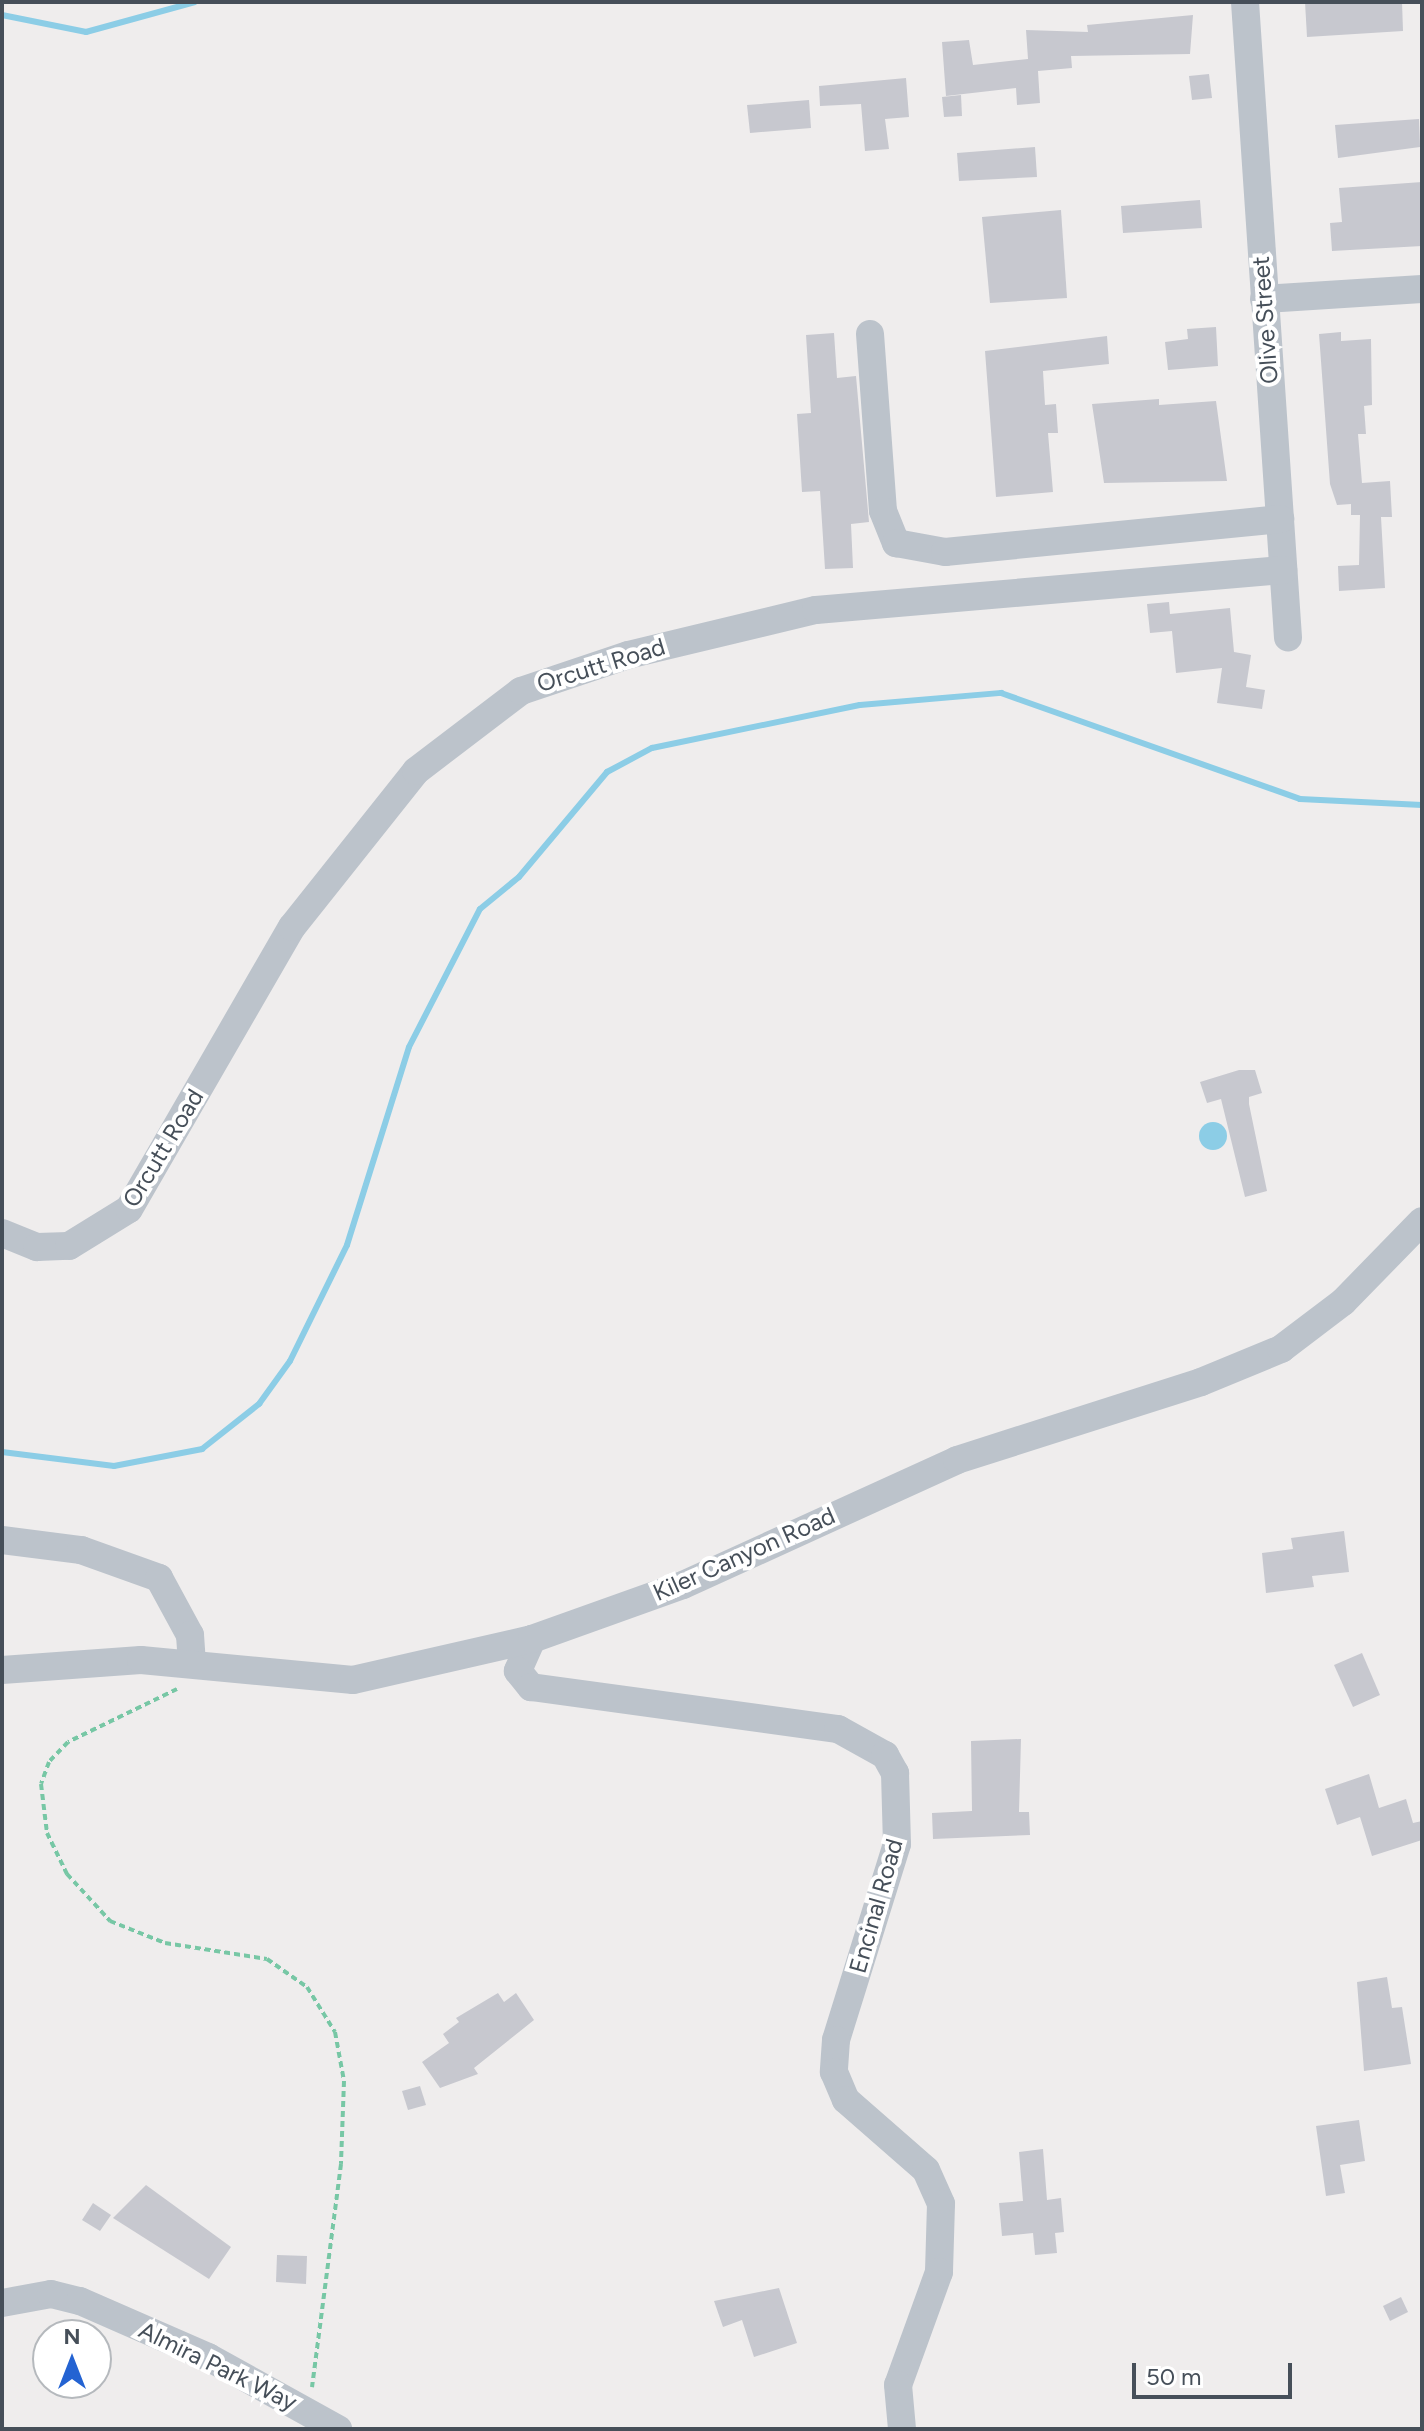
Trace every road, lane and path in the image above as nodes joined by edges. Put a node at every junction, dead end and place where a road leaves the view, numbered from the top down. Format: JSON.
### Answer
{"nodes":[{"id":1,"x":1245,"y":2,"type":"edge"},
{"id":2,"x":1422,"y":289,"type":"edge"},
{"id":3,"x":1264,"y":299,"type":"junction"},
{"id":4,"x":870,"y":334,"type":"dead end"},
{"id":5,"x":1280,"y":519,"type":"junction"},
{"id":6,"x":1283,"y":570,"type":"junction"},
{"id":7,"x":1288,"y":638,"type":"dead end"},
{"id":8,"x":1422,"y":1221,"type":"edge"},
{"id":9,"x":2,"y":1233,"type":"edge"},
{"id":10,"x":2,"y":1540,"type":"edge"},
{"id":11,"x":532,"y":1639,"type":"junction"},
{"id":12,"x":2,"y":1670,"type":"edge"},
{"id":13,"x":189,"y":1674,"type":"junction"},
{"id":14,"x":2,"y":2303,"type":"edge"},
{"id":15,"x":315,"y":2413,"type":"junction"},
{"id":16,"x":338,"y":2429,"type":"edge"},
{"id":17,"x":902,"y":2429,"type":"edge"}],
"edges":[{"from":1,"to":3,"type":"street","name":"Olive Street"},
{"from":2,"to":3,"type":"street"},
{"from":3,"to":5,"type":"street","name":"Olive Street"},
{"from":4,"to":5,"type":"street"},
{"from":5,"to":6,"type":"street","name":"Olive Street"},
{"from":6,"to":7,"type":"street","name":"Olive Street"},
{"from":6,"to":9,"type":"street","name":"Orcutt Road"},
{"from":8,"to":11,"type":"street","name":"Kiler Canyon Road"},
{"from":10,"to":13,"type":"street"},
{"from":11,"to":13,"type":"street","name":"Kiler Canyon Road"},
{"from":11,"to":17,"type":"street","name":"Encinal Road"},
{"from":12,"to":13,"type":"street","name":"Kiler Canyon Road"},
{"from":13,"to":15,"type":"path"},
{"from":14,"to":15,"type":"street","name":"Almira Park Way"},
{"from":15,"to":16,"type":"street","name":"Almira Park Way"}]}
